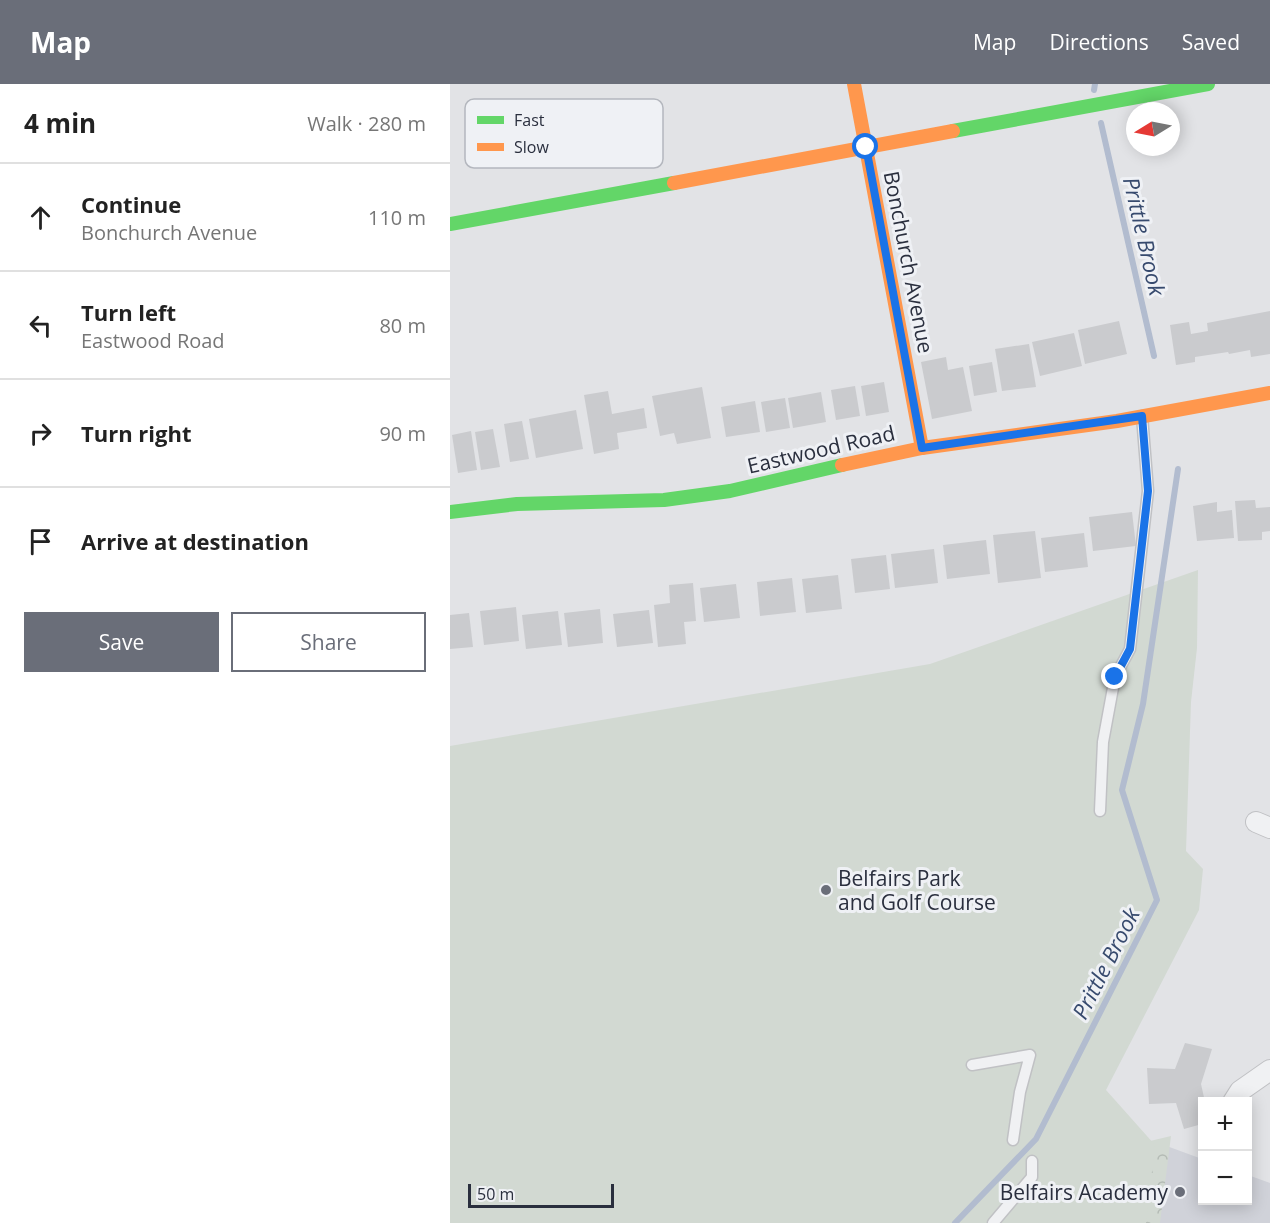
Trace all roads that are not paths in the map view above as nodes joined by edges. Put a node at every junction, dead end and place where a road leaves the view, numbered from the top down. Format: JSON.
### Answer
{"nodes":[{"id":1,"x":854,"y":84,"type":"edge"},
{"id":2,"x":1208,"y":84,"type":"edge"},
{"id":3,"x":866,"y":147,"type":"junction"},
{"id":4,"x":450,"y":224,"type":"edge"},
{"id":5,"x":1270,"y":393,"type":"edge"},
{"id":6,"x":1142,"y":416,"type":"junction"},
{"id":7,"x":922,"y":448,"type":"junction"},
{"id":8,"x":450,"y":512,"type":"edge"},
{"id":9,"x":1100,"y":811,"type":"dead end"},
{"id":10,"x":972,"y":1065,"type":"dead end"},
{"id":11,"x":1270,"y":1070,"type":"edge"},
{"id":12,"x":1236,"y":1097,"type":"edge"},
{"id":13,"x":1013,"y":1140,"type":"dead end"},
{"id":14,"x":1032,"y":1161,"type":"dead end"},
{"id":15,"x":993,"y":1223,"type":"edge"}],
"edges":[{"from":1,"to":3,"type":"street","name":"Bonchurch Avenue"},
{"from":2,"to":3,"type":"street"},
{"from":3,"to":4,"type":"street"},
{"from":3,"to":7,"type":"street","name":"Bonchurch Avenue"},
{"from":5,"to":6,"type":"street","name":"Eastwood Road"},
{"from":6,"to":7,"type":"street","name":"Eastwood Road"},
{"from":6,"to":9,"type":"lane"},
{"from":7,"to":8,"type":"street","name":"Eastwood Road"},
{"from":10,"to":13,"type":"lane"},
{"from":11,"to":12,"type":"street"},
{"from":14,"to":15,"type":"lane"}]}
